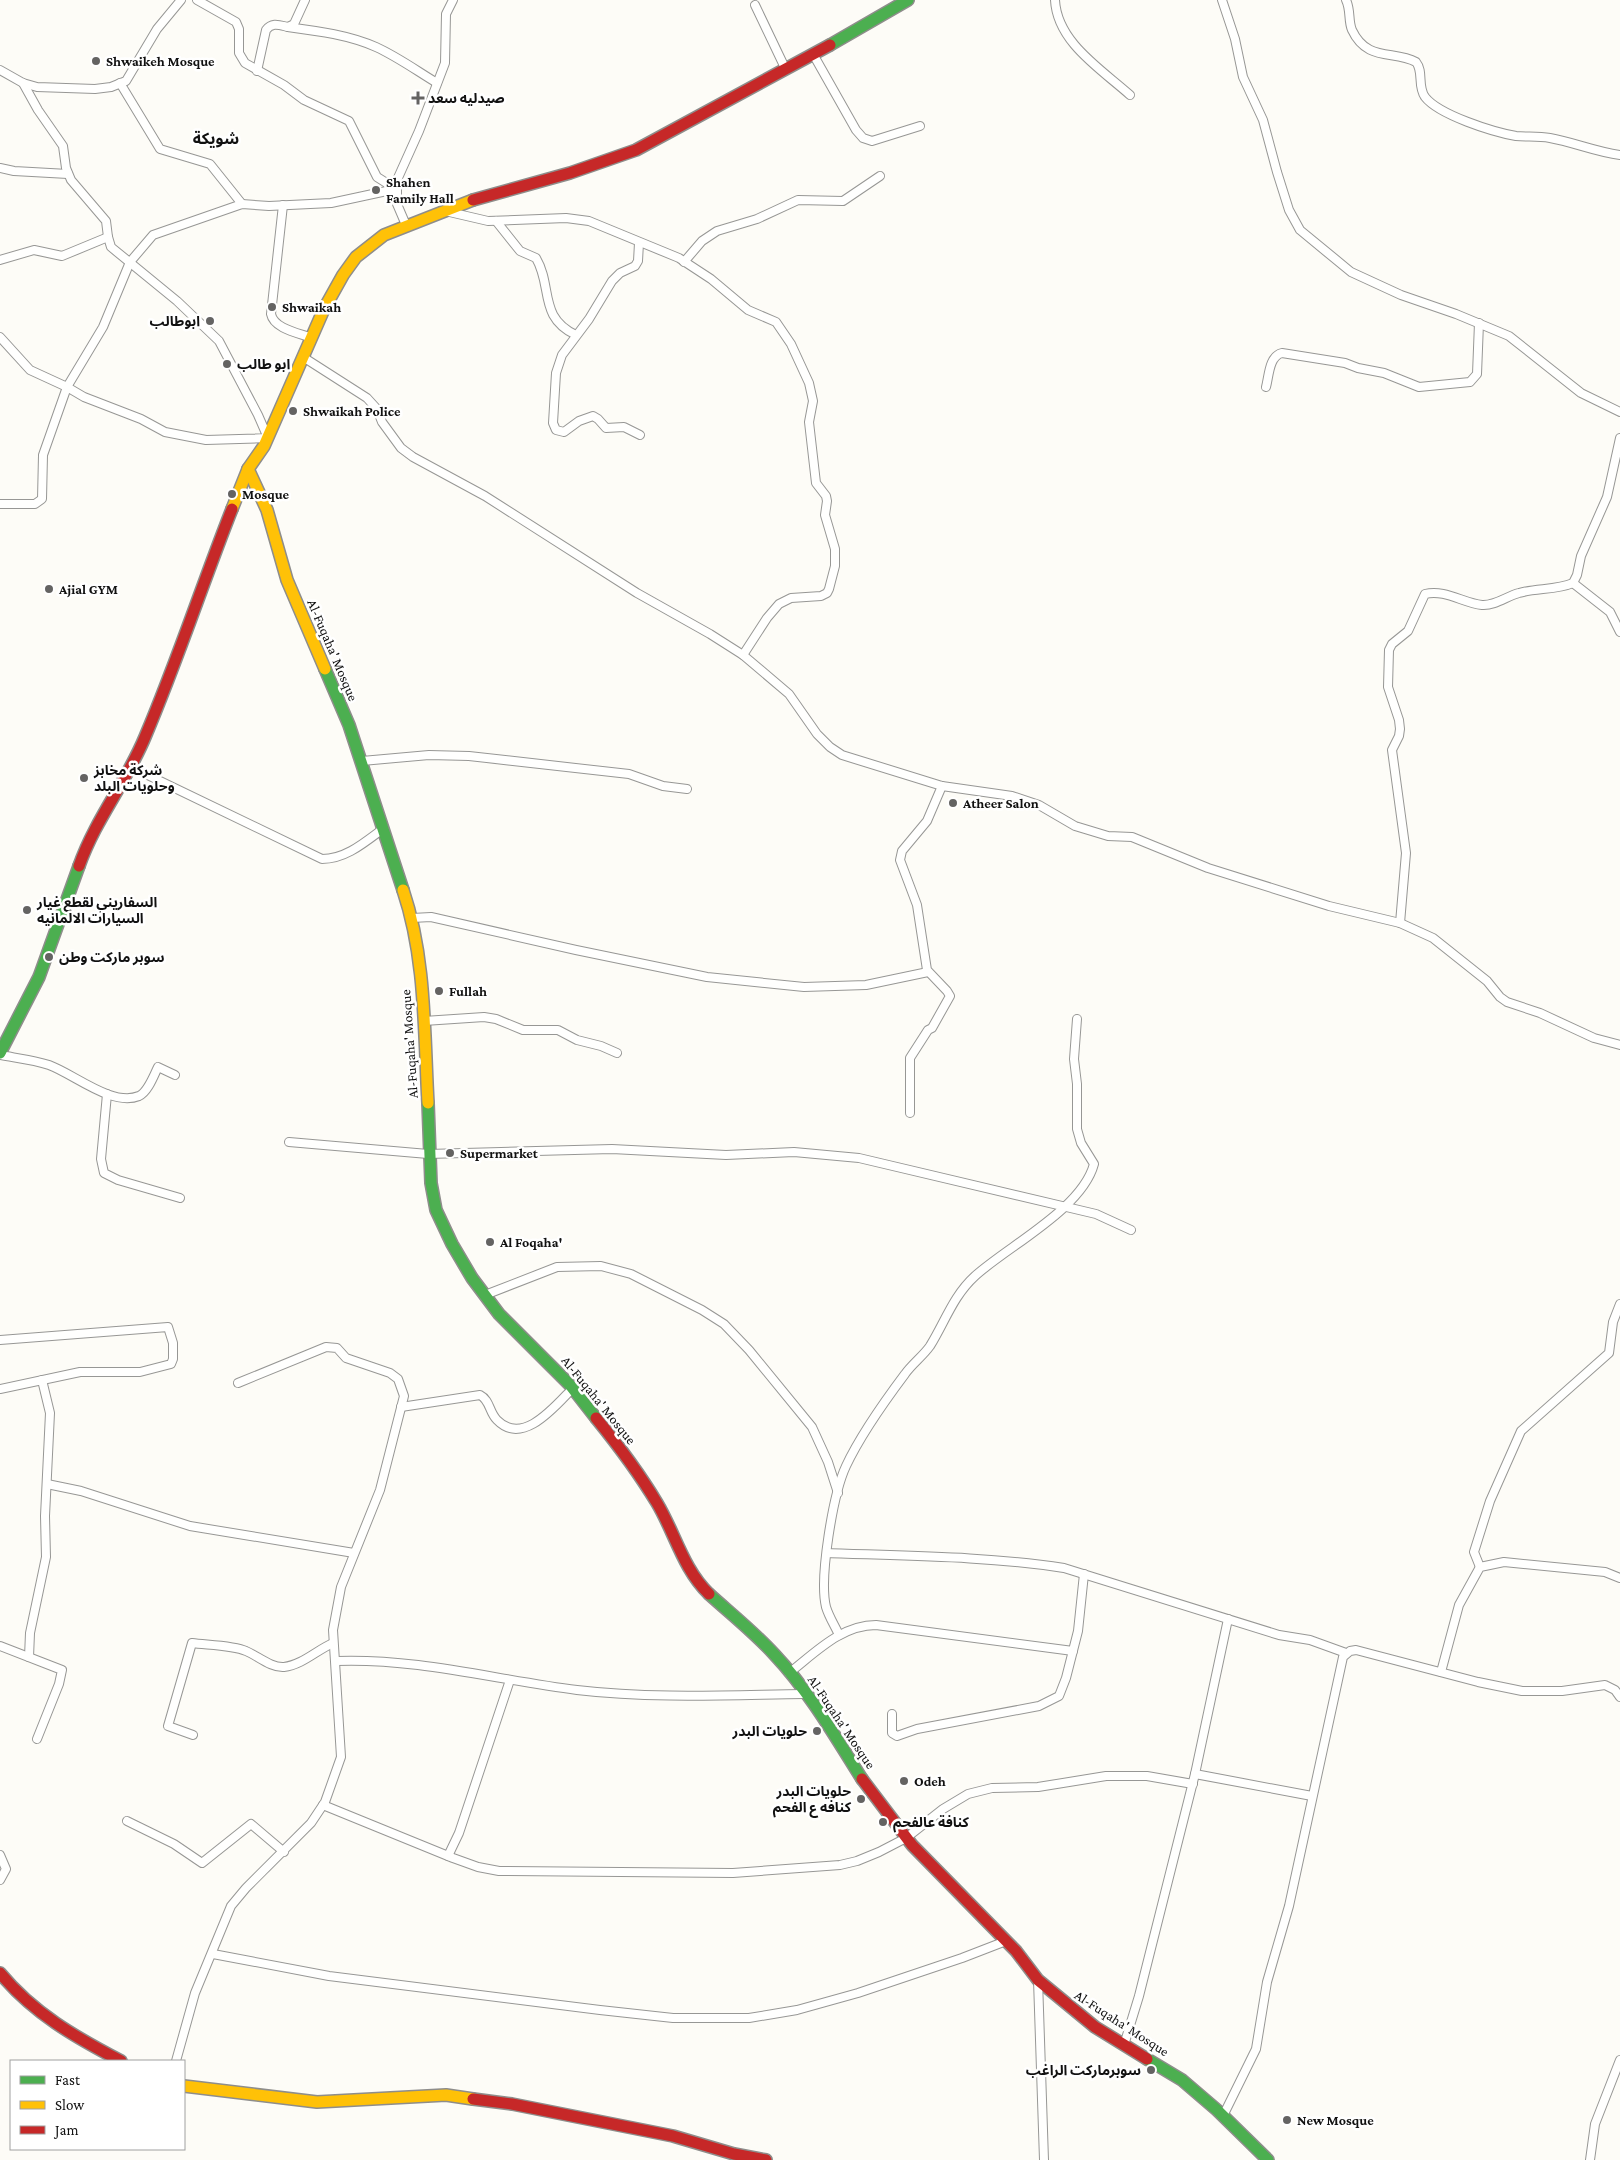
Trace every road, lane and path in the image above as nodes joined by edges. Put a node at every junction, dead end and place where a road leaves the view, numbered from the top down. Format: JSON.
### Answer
{"nodes":[{"id":1,"x":181,"y":0,"type":"edge"},
{"id":2,"x":197,"y":0,"type":"edge"},
{"id":3,"x":305,"y":0,"type":"edge"},
{"id":4,"x":453,"y":0,"type":"edge"},
{"id":5,"x":908,"y":0,"type":"edge"},
{"id":6,"x":1055,"y":0,"type":"edge"},
{"id":7,"x":1222,"y":0,"type":"edge"},
{"id":8,"x":1346,"y":0,"type":"edge"},
{"id":9,"x":755,"y":5,"type":"dead end"},
{"id":10,"x":288,"y":27,"type":"junction"},
{"id":11,"x":813,"y":54,"type":"junction"},
{"id":12,"x":0,"y":70,"type":"edge"},
{"id":13,"x":786,"y":70,"type":"junction"},
{"id":14,"x":257,"y":71,"type":"junction"},
{"id":15,"x":23,"y":83,"type":"junction"},
{"id":16,"x":120,"y":83,"type":"junction"},
{"id":17,"x":437,"y":83,"type":"junction"},
{"id":18,"x":1130,"y":95,"type":"dead end"},
{"id":19,"x":920,"y":126,"type":"dead end"},
{"id":20,"x":1620,"y":155,"type":"edge"},
{"id":21,"x":0,"y":168,"type":"edge"},
{"id":22,"x":68,"y":174,"type":"junction"},
{"id":23,"x":880,"y":176,"type":"dead end"},
{"id":24,"x":396,"y":189,"type":"junction"},
{"id":25,"x":242,"y":204,"type":"junction"},
{"id":26,"x":283,"y":205,"type":"junction"},
{"id":27,"x":443,"y":211,"type":"junction"},
{"id":28,"x":496,"y":221,"type":"junction"},
{"id":29,"x":406,"y":225,"type":"junction"},
{"id":30,"x":108,"y":237,"type":"junction"},
{"id":31,"x":639,"y":243,"type":"junction"},
{"id":32,"x":0,"y":260,"type":"edge"},
{"id":33,"x":130,"y":262,"type":"junction"},
{"id":34,"x":684,"y":262,"type":"junction"},
{"id":35,"x":1479,"y":323,"type":"junction"},
{"id":36,"x":576,"y":336,"type":"junction"},
{"id":37,"x":0,"y":337,"type":"edge"},
{"id":38,"x":312,"y":338,"type":"junction"},
{"id":39,"x":304,"y":357,"type":"junction"},
{"id":40,"x":67,"y":387,"type":"junction"},
{"id":41,"x":1266,"y":388,"type":"dead end"},
{"id":42,"x":1620,"y":412,"type":"edge"},
{"id":43,"x":640,"y":434,"type":"dead end"},
{"id":44,"x":268,"y":438,"type":"junction"},
{"id":45,"x":1620,"y":438,"type":"edge"},
{"id":46,"x":248,"y":469,"type":"junction"},
{"id":47,"x":0,"y":504,"type":"edge"},
{"id":48,"x":1572,"y":583,"type":"junction"},
{"id":49,"x":1620,"y":632,"type":"edge"},
{"id":50,"x":743,"y":655,"type":"junction"},
{"id":51,"x":362,"y":761,"type":"junction"},
{"id":52,"x":131,"y":767,"type":"junction"},
{"id":53,"x":942,"y":786,"type":"junction"},
{"id":54,"x":687,"y":789,"type":"dead end"},
{"id":55,"x":384,"y":828,"type":"junction"},
{"id":56,"x":412,"y":918,"type":"junction"},
{"id":57,"x":1400,"y":923,"type":"junction"},
{"id":58,"x":928,"y":972,"type":"junction"},
{"id":59,"x":1077,"y":1019,"type":"dead end"},
{"id":60,"x":424,"y":1021,"type":"junction"},
{"id":61,"x":1620,"y":1045,"type":"edge"},
{"id":62,"x":617,"y":1053,"type":"dead end"},
{"id":63,"x":0,"y":1054,"type":"edge"},
{"id":64,"x":175,"y":1075,"type":"dead end"},
{"id":65,"x":107,"y":1094,"type":"junction"},
{"id":66,"x":910,"y":1113,"type":"dead end"},
{"id":67,"x":289,"y":1142,"type":"dead end"},
{"id":68,"x":428,"y":1154,"type":"junction"},
{"id":69,"x":180,"y":1198,"type":"dead end"},
{"id":70,"x":1063,"y":1207,"type":"junction"},
{"id":71,"x":1130,"y":1230,"type":"dead end"},
{"id":72,"x":485,"y":1295,"type":"junction"},
{"id":73,"x":1620,"y":1304,"type":"edge"},
{"id":74,"x":0,"y":1340,"type":"edge"},
{"id":75,"x":42,"y":1380,"type":"junction"},
{"id":76,"x":238,"y":1384,"type":"dead end"},
{"id":77,"x":573,"y":1388,"type":"junction"},
{"id":78,"x":0,"y":1389,"type":"edge"},
{"id":79,"x":401,"y":1407,"type":"junction"},
{"id":80,"x":47,"y":1484,"type":"junction"},
{"id":81,"x":838,"y":1494,"type":"junction"},
{"id":82,"x":354,"y":1553,"type":"junction"},
{"id":83,"x":827,"y":1553,"type":"junction"},
{"id":84,"x":1480,"y":1567,"type":"junction"},
{"id":85,"x":1084,"y":1574,"type":"junction"},
{"id":86,"x":1620,"y":1578,"type":"edge"},
{"id":87,"x":1228,"y":1619,"type":"junction"},
{"id":88,"x":839,"y":1635,"type":"junction"},
{"id":89,"x":333,"y":1643,"type":"junction"},
{"id":90,"x":0,"y":1646,"type":"edge"},
{"id":91,"x":1073,"y":1651,"type":"junction"},
{"id":92,"x":1346,"y":1653,"type":"junction"},
{"id":93,"x":29,"y":1657,"type":"junction"},
{"id":94,"x":336,"y":1661,"type":"junction"},
{"id":95,"x":1441,"y":1672,"type":"junction"},
{"id":96,"x":790,"y":1673,"type":"junction"},
{"id":97,"x":510,"y":1680,"type":"junction"},
{"id":98,"x":805,"y":1694,"type":"junction"},
{"id":99,"x":1620,"y":1697,"type":"edge"},
{"id":100,"x":892,"y":1714,"type":"dead end"},
{"id":101,"x":193,"y":1735,"type":"dead end"},
{"id":102,"x":37,"y":1739,"type":"dead end"},
{"id":103,"x":1195,"y":1774,"type":"junction"},
{"id":104,"x":1192,"y":1784,"type":"junction"},
{"id":105,"x":1312,"y":1796,"type":"junction"},
{"id":106,"x":323,"y":1805,"type":"junction"},
{"id":107,"x":127,"y":1821,"type":"dead end"},
{"id":108,"x":906,"y":1838,"type":"junction"},
{"id":109,"x":284,"y":1852,"type":"junction"},
{"id":110,"x":0,"y":1855,"type":"edge"},
{"id":111,"x":448,"y":1856,"type":"junction"},
{"id":112,"x":0,"y":1880,"type":"edge"},
{"id":113,"x":1006,"y":1941,"type":"junction"},
{"id":114,"x":212,"y":1954,"type":"junction"},
{"id":115,"x":0,"y":1973,"type":"edge"},
{"id":116,"x":1038,"y":1980,"type":"junction"},
{"id":117,"x":1124,"y":2045,"type":"junction"},
{"id":118,"x":119,"y":2060,"type":"edge"},
{"id":119,"x":176,"y":2060,"type":"edge"},
{"id":120,"x":1620,"y":2060,"type":"edge"},
{"id":121,"x":185,"y":2086,"type":"edge"},
{"id":122,"x":1224,"y":2116,"type":"junction"},
{"id":123,"x":766,"y":2160,"type":"edge"},
{"id":124,"x":1044,"y":2160,"type":"edge"},
{"id":125,"x":1268,"y":2160,"type":"edge"},
{"id":126,"x":1590,"y":2160,"type":"edge"}],
"edges":[{"from":1,"to":16,"type":"street"},
{"from":2,"to":14,"type":"street"},
{"from":3,"to":10,"type":"street"},
{"from":4,"to":17,"type":"street"},
{"from":5,"to":11,"type":"street"},
{"from":6,"to":18,"type":"street"},
{"from":7,"to":35,"type":"street"},
{"from":8,"to":20,"type":"street"},
{"from":9,"to":13,"type":"street"},
{"from":10,"to":14,"type":"street"},
{"from":10,"to":17,"type":"street"},
{"from":11,"to":13,"type":"street"},
{"from":11,"to":19,"type":"street"},
{"from":12,"to":15,"type":"street"},
{"from":13,"to":27,"type":"street"},
{"from":14,"to":24,"type":"street"},
{"from":15,"to":16,"type":"street"},
{"from":15,"to":22,"type":"street"},
{"from":16,"to":25,"type":"street"},
{"from":17,"to":24,"type":"street"},
{"from":21,"to":22,"type":"street"},
{"from":22,"to":30,"type":"street"},
{"from":23,"to":34,"type":"street"},
{"from":24,"to":26,"type":"street"},
{"from":24,"to":29,"type":"street"},
{"from":25,"to":26,"type":"street"},
{"from":25,"to":33,"type":"street"},
{"from":26,"to":38,"type":"street"},
{"from":27,"to":28,"type":"street"},
{"from":27,"to":29,"type":"street"},
{"from":28,"to":31,"type":"street"},
{"from":28,"to":36,"type":"street"},
{"from":29,"to":38,"type":"street"},
{"from":30,"to":32,"type":"street"},
{"from":30,"to":33,"type":"street"},
{"from":31,"to":34,"type":"street"},
{"from":31,"to":36,"type":"street"},
{"from":33,"to":40,"type":"street"},
{"from":33,"to":44,"type":"street"},
{"from":34,"to":50,"type":"street"},
{"from":35,"to":41,"type":"street"},
{"from":35,"to":42,"type":"street"},
{"from":36,"to":43,"type":"street"},
{"from":37,"to":40,"type":"street"},
{"from":38,"to":39,"type":"street"},
{"from":39,"to":44,"type":"street"},
{"from":39,"to":50,"type":"street"},
{"from":40,"to":44,"type":"street"},
{"from":40,"to":47,"type":"street"},
{"from":44,"to":46,"type":"street"},
{"from":45,"to":48,"type":"street"},
{"from":46,"to":51,"type":"street","name":"Al-Fuqaha' Mosque"},
{"from":46,"to":52,"type":"street"},
{"from":48,"to":49,"type":"street"},
{"from":48,"to":57,"type":"street"},
{"from":50,"to":53,"type":"street"},
{"from":51,"to":54,"type":"street"},
{"from":51,"to":55,"type":"street","name":"Al-Fuqaha' Mosque"},
{"from":52,"to":55,"type":"street"},
{"from":52,"to":63,"type":"street"},
{"from":53,"to":57,"type":"street"},
{"from":53,"to":58,"type":"street"},
{"from":55,"to":56,"type":"street","name":"Al-Fuqaha' Mosque"},
{"from":56,"to":58,"type":"street"},
{"from":56,"to":60,"type":"street","name":"Al-Fuqaha' Mosque"},
{"from":57,"to":61,"type":"street"},
{"from":58,"to":66,"type":"street"},
{"from":59,"to":70,"type":"street"},
{"from":60,"to":62,"type":"street"},
{"from":60,"to":68,"type":"street","name":"Al-Fuqaha' Mosque"},
{"from":63,"to":65,"type":"street"},
{"from":64,"to":65,"type":"street"},
{"from":65,"to":69,"type":"street"},
{"from":67,"to":68,"type":"street"},
{"from":68,"to":70,"type":"street"},
{"from":68,"to":72,"type":"street","name":"Al-Fuqaha' Mosque"},
{"from":70,"to":71,"type":"street"},
{"from":70,"to":81,"type":"street"},
{"from":72,"to":77,"type":"street","name":"Al-Fuqaha' Mosque"},
{"from":72,"to":81,"type":"street"},
{"from":73,"to":84,"type":"street"},
{"from":74,"to":75,"type":"street"},
{"from":75,"to":78,"type":"street"},
{"from":75,"to":80,"type":"street"},
{"from":76,"to":79,"type":"street"},
{"from":77,"to":79,"type":"street"},
{"from":77,"to":96,"type":"street","name":"Al-Fuqaha' Mosque"},
{"from":79,"to":82,"type":"street"},
{"from":80,"to":82,"type":"street"},
{"from":80,"to":93,"type":"street"},
{"from":81,"to":83,"type":"street"},
{"from":82,"to":89,"type":"street"},
{"from":83,"to":85,"type":"street"},
{"from":83,"to":88,"type":"street"},
{"from":84,"to":86,"type":"street"},
{"from":84,"to":95,"type":"street"},
{"from":85,"to":87,"type":"street"},
{"from":85,"to":91,"type":"street"},
{"from":87,"to":92,"type":"street"},
{"from":87,"to":103,"type":"street"},
{"from":88,"to":91,"type":"street"},
{"from":88,"to":96,"type":"street"},
{"from":89,"to":94,"type":"street"},
{"from":89,"to":101,"type":"street"},
{"from":90,"to":93,"type":"street"},
{"from":91,"to":100,"type":"street"},
{"from":92,"to":95,"type":"street"},
{"from":92,"to":105,"type":"street"},
{"from":93,"to":102,"type":"street"},
{"from":94,"to":97,"type":"street"},
{"from":94,"to":106,"type":"street"},
{"from":95,"to":99,"type":"street"},
{"from":96,"to":98,"type":"street","name":"Al-Fuqaha' Mosque"},
{"from":97,"to":98,"type":"street"},
{"from":97,"to":111,"type":"street"},
{"from":98,"to":108,"type":"street","name":"Al-Fuqaha' Mosque"},
{"from":103,"to":104,"type":"street"},
{"from":103,"to":105,"type":"street"},
{"from":104,"to":108,"type":"street"},
{"from":104,"to":117,"type":"street"},
{"from":105,"to":122,"type":"street"},
{"from":106,"to":109,"type":"street"},
{"from":106,"to":111,"type":"street"},
{"from":107,"to":109,"type":"street"},
{"from":108,"to":111,"type":"street"},
{"from":108,"to":113,"type":"street","name":"Al-Fuqaha' Mosque"},
{"from":109,"to":114,"type":"street"},
{"from":110,"to":112,"type":"street"},
{"from":113,"to":114,"type":"street"},
{"from":113,"to":116,"type":"street","name":"Al-Fuqaha' Mosque"},
{"from":114,"to":119,"type":"street"},
{"from":115,"to":118,"type":"street"},
{"from":116,"to":117,"type":"street","name":"Al-Fuqaha' Mosque"},
{"from":116,"to":124,"type":"street"},
{"from":117,"to":122,"type":"street","name":"Al-Fuqaha' Mosque"},
{"from":120,"to":126,"type":"street"},
{"from":121,"to":123,"type":"street"},
{"from":122,"to":125,"type":"street","name":"Al-Fuqaha' Mosque"}]}
